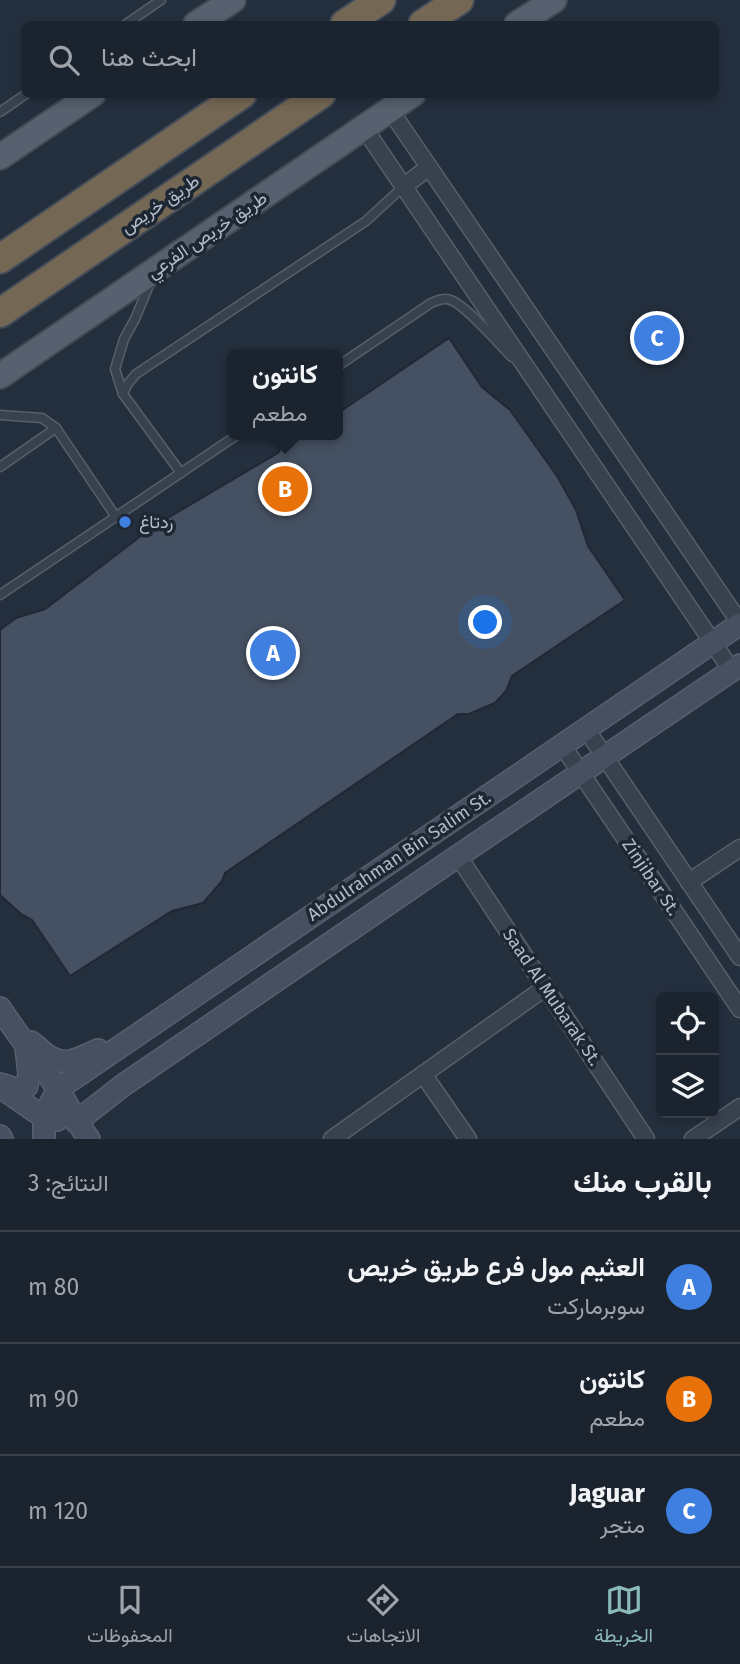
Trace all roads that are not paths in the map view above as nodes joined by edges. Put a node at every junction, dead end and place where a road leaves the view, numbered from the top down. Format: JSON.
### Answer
{"nodes":[{"id":1,"x":162,"y":0,"type":"edge"},
{"id":2,"x":381,"y":0,"type":"edge"},
{"id":3,"x":459,"y":0,"type":"edge"},
{"id":4,"x":554,"y":0,"type":"edge"},
{"id":5,"x":130,"y":21,"type":"edge"},
{"id":6,"x":350,"y":21,"type":"edge"},
{"id":7,"x":428,"y":21,"type":"edge"},
{"id":8,"x":522,"y":21,"type":"edge"},
{"id":9,"x":21,"y":97,"type":"edge"},
{"id":10,"x":87,"y":98,"type":"edge"},
{"id":11,"x":236,"y":98,"type":"edge"},
{"id":12,"x":315,"y":98,"type":"edge"},
{"id":13,"x":407,"y":98,"type":"edge"},
{"id":14,"x":390,"y":110,"type":"junction"},
{"id":15,"x":0,"y":112,"type":"edge"},
{"id":16,"x":364,"y":128,"type":"junction"},
{"id":17,"x":0,"y":157,"type":"edge"},
{"id":18,"x":429,"y":167,"type":"junction"},
{"id":19,"x":403,"y":187,"type":"junction"},
{"id":20,"x":0,"y":259,"type":"edge"},
{"id":21,"x":156,"y":269,"type":"junction"},
{"id":22,"x":0,"y":313,"type":"edge"},
{"id":23,"x":343,"y":363,"type":"edge"},
{"id":24,"x":0,"y":376,"type":"edge"},
{"id":25,"x":535,"y":380,"type":"junction"},
{"id":26,"x":123,"y":394,"type":"junction"},
{"id":27,"x":0,"y":415,"type":"edge"},
{"id":28,"x":56,"y":428,"type":"junction"},
{"id":29,"x":230,"y":440,"type":"edge"},
{"id":30,"x":0,"y":467,"type":"edge"},
{"id":31,"x":181,"y":473,"type":"junction"},
{"id":32,"x":116,"y":517,"type":"junction"},
{"id":33,"x":0,"y":596,"type":"edge"},
{"id":34,"x":740,"y":623,"type":"edge"},
{"id":35,"x":712,"y":642,"type":"junction"},
{"id":36,"x":736,"y":668,"type":"edge"},
{"id":37,"x":586,"y":729,"type":"junction"},
{"id":38,"x":562,"y":745,"type":"junction"},
{"id":39,"x":604,"y":757,"type":"junction"},
{"id":40,"x":581,"y":773,"type":"junction"},
{"id":41,"x":740,"y":848,"type":"edge"},
{"id":42,"x":458,"y":856,"type":"junction"},
{"id":43,"x":689,"y":882,"type":"junction"},
{"id":44,"x":740,"y":957,"type":"edge"},
{"id":45,"x":546,"y":987,"type":"junction"},
{"id":46,"x":0,"y":1008,"type":"edge"},
{"id":47,"x":740,"y":1009,"type":"edge"},
{"id":48,"x":130,"y":1040,"type":"junction"},
{"id":49,"x":22,"y":1042,"type":"junction"},
{"id":50,"x":88,"y":1068,"type":"junction"},
{"id":51,"x":423,"y":1074,"type":"junction"},
{"id":52,"x":0,"y":1086,"type":"edge"},
{"id":53,"x":122,"y":1086,"type":"junction"},
{"id":54,"x":58,"y":1089,"type":"junction"},
{"id":55,"x":740,"y":1107,"type":"edge"},
{"id":56,"x":44,"y":1116,"type":"junction"},
{"id":57,"x":83,"y":1131,"type":"edge"},
{"id":58,"x":44,"y":1139,"type":"edge"},
{"id":59,"x":332,"y":1139,"type":"edge"},
{"id":60,"x":468,"y":1139,"type":"edge"},
{"id":61,"x":646,"y":1139,"type":"edge"},
{"id":62,"x":693,"y":1139,"type":"edge"}],
"edges":[{"from":1,"to":5,"type":"lane"},
{"from":2,"to":6,"type":"highway"},
{"from":3,"to":7,"type":"highway"},
{"from":4,"to":8,"type":"main road"},
{"from":9,"to":15,"type":"lane"},
{"from":10,"to":17,"type":"main road"},
{"from":11,"to":20,"type":"highway"},
{"from":12,"to":22,"type":"highway","name":"طريق خريص"},
{"from":13,"to":14,"type":"main road","name":"طريق خريص الفرعي"},
{"from":14,"to":16,"type":"main road","name":"طريق خريص الفرعي"},
{"from":14,"to":18,"type":"street"},
{"from":16,"to":19,"type":"street"},
{"from":16,"to":21,"type":"main road","name":"طريق خريص الفرعي"},
{"from":18,"to":19,"type":"street"},
{"from":18,"to":34,"type":"street"},
{"from":19,"to":25,"type":"street"},
{"from":19,"to":26,"type":"lane"},
{"from":21,"to":24,"type":"main road","name":"طريق خريص الفرعي"},
{"from":21,"to":26,"type":"lane"},
{"from":23,"to":25,"type":"lane"},
{"from":25,"to":35,"type":"street"},
{"from":26,"to":31,"type":"lane"},
{"from":27,"to":28,"type":"lane"},
{"from":28,"to":30,"type":"lane"},
{"from":28,"to":32,"type":"lane"},
{"from":29,"to":31,"type":"lane"},
{"from":31,"to":32,"type":"lane"},
{"from":32,"to":33,"type":"lane"},
{"from":34,"to":35,"type":"street","name":"Abdulrahman Bin Salim St."},
{"from":35,"to":36,"type":"street"},
{"from":35,"to":37,"type":"street","name":"Abdulrahman Bin Salim St."},
{"from":36,"to":39,"type":"street","name":"Abdulrahman Bin Salim St."},
{"from":37,"to":38,"type":"street","name":"Abdulrahman Bin Salim St."},
{"from":37,"to":39,"type":"street","name":"Zinjibar St."},
{"from":38,"to":40,"type":"street","name":"Zinjibar St."},
{"from":38,"to":48,"type":"street","name":"Abdulrahman Bin Salim St."},
{"from":39,"to":40,"type":"street","name":"Abdulrahman Bin Salim St."},
{"from":39,"to":43,"type":"street","name":"Zinjibar St."},
{"from":40,"to":42,"type":"street","name":"Abdulrahman Bin Salim St."},
{"from":40,"to":47,"type":"street","name":"Zinjibar St."},
{"from":41,"to":43,"type":"street"},
{"from":42,"to":45,"type":"street","name":"Saad Al Mubarak St."},
{"from":42,"to":53,"type":"street","name":"Abdulrahman Bin Salim St."},
{"from":43,"to":44,"type":"street","name":"Zinjibar St."},
{"from":45,"to":51,"type":"street"},
{"from":45,"to":61,"type":"street","name":"Saad Al Mubarak St."},
{"from":46,"to":49,"type":"street"},
{"from":48,"to":49,"type":"street"},
{"from":48,"to":50,"type":"street","name":"Abdulrahman Bin Salim St."},
{"from":49,"to":52,"type":"street"},
{"from":49,"to":54,"type":"street"},
{"from":50,"to":53,"type":"street"},
{"from":50,"to":54,"type":"street","name":"Abdulrahman Bin Salim St."},
{"from":51,"to":59,"type":"street"},
{"from":51,"to":60,"type":"street"},
{"from":52,"to":56,"type":"street"},
{"from":53,"to":57,"type":"street","name":"Abdulrahman Bin Salim St."},
{"from":54,"to":56,"type":"street"},
{"from":54,"to":57,"type":"street"},
{"from":55,"to":62,"type":"street"},
{"from":56,"to":57,"type":"street"},
{"from":56,"to":58,"type":"street"}]}
